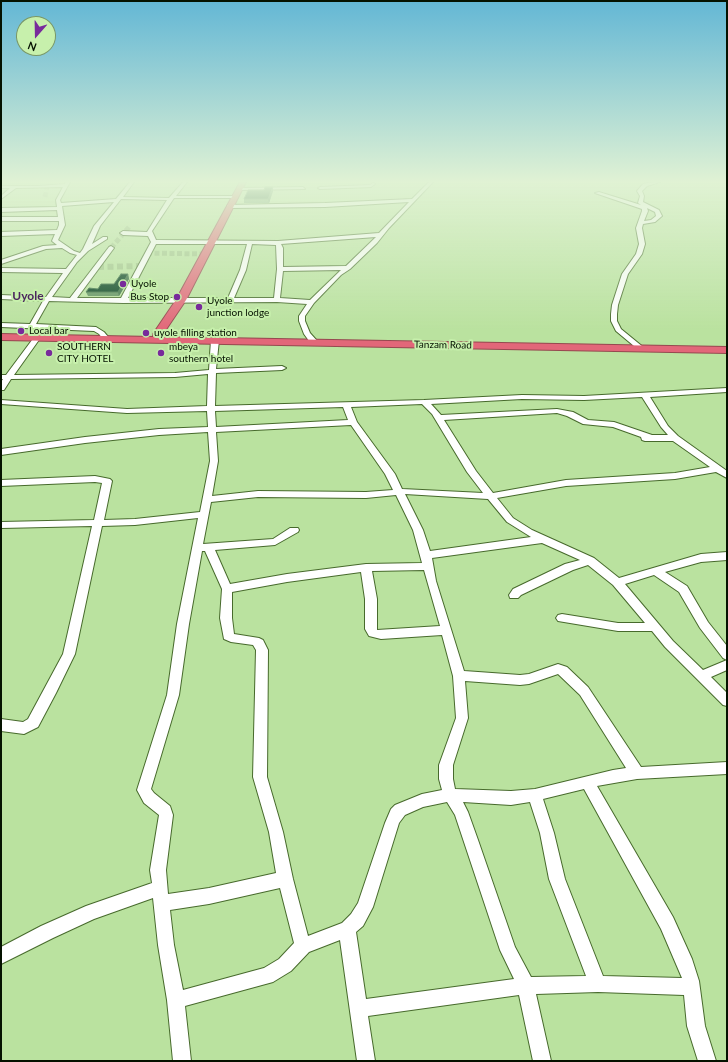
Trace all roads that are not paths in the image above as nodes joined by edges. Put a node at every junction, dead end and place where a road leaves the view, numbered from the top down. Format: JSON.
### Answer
{"nodes":[{"id":1,"x":58,"y":232,"type":"joint"},
{"id":2,"x":96,"y":232,"type":"edge"},
{"id":3,"x":217,"y":232,"type":"edge"},
{"id":4,"x":383,"y":232,"type":"edge"},
{"id":5,"x":639,"y":232,"type":"edge"},
{"id":6,"x":123,"y":233,"type":"dead end"},
{"id":7,"x":1,"y":234,"type":"edge"},
{"id":8,"x":149,"y":234,"type":"joint"},
{"id":9,"x":380,"y":235,"type":"junction"},
{"id":10,"x":106,"y":238,"type":"tunnel mouth"},
{"id":11,"x":154,"y":242,"type":"junction"},
{"id":12,"x":250,"y":242,"type":"junction"},
{"id":13,"x":278,"y":242,"type":"junction"},
{"id":14,"x":211,"y":243,"type":"junction"},
{"id":15,"x":63,"y":246,"type":"junction"},
{"id":16,"x":87,"y":251,"type":"junction"},
{"id":17,"x":1,"y":262,"type":"edge"},
{"id":18,"x":280,"y":268,"type":"junction"},
{"id":19,"x":348,"y":268,"type":"junction"},
{"id":20,"x":1,"y":270,"type":"edge"},
{"id":21,"x":68,"y":271,"type":"junction"},
{"id":22,"x":1,"y":297,"type":"edge"},
{"id":23,"x":48,"y":299,"type":"junction"},
{"id":24,"x":72,"y":300,"type":"junction"},
{"id":25,"x":181,"y":300,"type":"junction"},
{"id":26,"x":230,"y":300,"type":"junction"},
{"id":27,"x":277,"y":300,"type":"junction"},
{"id":28,"x":123,"y":301,"type":"junction"},
{"id":29,"x":312,"y":302,"type":"junction"},
{"id":30,"x":1,"y":325,"type":"edge"},
{"id":31,"x":32,"y":326,"type":"junction"},
{"id":32,"x":62,"y":327,"type":"junction"},
{"id":33,"x":163,"y":334,"type":"junction"},
{"id":34,"x":1,"y":337,"type":"edge"},
{"id":35,"x":37,"y":337,"type":"junction"},
{"id":36,"x":59,"y":338,"type":"junction"},
{"id":37,"x":105,"y":338,"type":"junction"},
{"id":38,"x":215,"y":340,"type":"junction"},
{"id":39,"x":315,"y":343,"type":"junction"},
{"id":40,"x":640,"y":349,"type":"junction"},
{"id":41,"x":727,"y":350,"type":"edge"},
{"id":42,"x":282,"y":368,"type":"dead end"},
{"id":43,"x":212,"y":371,"type":"junction"},
{"id":44,"x":4,"y":377,"type":"edge"},
{"id":45,"x":1,"y":388,"type":"edge"},
{"id":46,"x":727,"y":390,"type":"edge"},
{"id":47,"x":644,"y":394,"type":"junction"},
{"id":48,"x":1,"y":402,"type":"edge"},
{"id":49,"x":424,"y":402,"type":"junction"},
{"id":50,"x":346,"y":404,"type":"junction"},
{"id":51,"x":210,"y":408,"type":"junction"},
{"id":52,"x":439,"y":418,"type":"junction"},
{"id":53,"x":353,"y":422,"type":"junction"},
{"id":54,"x":211,"y":428,"type":"junction"},
{"id":55,"x":651,"y":438,"type":"junction"},
{"id":56,"x":675,"y":438,"type":"junction"},
{"id":57,"x":632,"y":439,"type":"dead end"},
{"id":58,"x":1,"y":452,"type":"edge"},
{"id":59,"x":717,"y":469,"type":"junction"},
{"id":60,"x":727,"y":475,"type":"edge"},
{"id":61,"x":1,"y":483,"type":"edge"},
{"id":62,"x":398,"y":492,"type":"junction"},
{"id":63,"x":490,"y":496,"type":"junction"},
{"id":64,"x":208,"y":499,"type":"junction"},
{"id":65,"x":205,"y":514,"type":"junction"},
{"id":66,"x":98,"y":523,"type":"junction"},
{"id":67,"x":1,"y":525,"type":"edge"},
{"id":68,"x":294,"y":530,"type":"dead end"},
{"id":69,"x":543,"y":538,"type":"junction"},
{"id":70,"x":203,"y":547,"type":"junction"},
{"id":71,"x":727,"y":556,"type":"edge"},
{"id":72,"x":427,"y":561,"type":"junction"},
{"id":73,"x":590,"y":561,"type":"junction"},
{"id":74,"x":366,"y":568,"type":"junction"},
{"id":75,"x":656,"y":571,"type":"junction"},
{"id":76,"x":617,"y":582,"type":"junction"},
{"id":77,"x":227,"y":589,"type":"junction"},
{"id":78,"x":514,"y":595,"type":"dead end"},
{"id":79,"x":562,"y":618,"type":"dead end"},
{"id":80,"x":654,"y":627,"type":"junction"},
{"id":81,"x":446,"y":630,"type":"junction"},
{"id":82,"x":727,"y":656,"type":"edge"},
{"id":83,"x":727,"y":665,"type":"edge"},
{"id":84,"x":459,"y":676,"type":"junction"},
{"id":85,"x":702,"y":676,"type":"junction"},
{"id":86,"x":727,"y":702,"type":"edge"},
{"id":87,"x":1,"y":725,"type":"edge"},
{"id":88,"x":727,"y":768,"type":"edge"},
{"id":89,"x":637,"y":773,"type":"junction"},
{"id":90,"x":587,"y":782,"type":"junction"},
{"id":91,"x":450,"y":795,"type":"junction"},
{"id":92,"x":535,"y":795,"type":"junction"},
{"id":93,"x":285,"y":880,"type":"junction"},
{"id":94,"x":160,"y":895,"type":"junction"},
{"id":95,"x":347,"y":929,"type":"junction"},
{"id":96,"x":304,"y":946,"type":"junction"},
{"id":97,"x":1,"y":956,"type":"edge"},
{"id":98,"x":598,"y":984,"type":"junction"},
{"id":99,"x":526,"y":986,"type":"junction"},
{"id":100,"x":692,"y":987,"type":"junction"},
{"id":101,"x":176,"y":1000,"type":"junction"},
{"id":102,"x":359,"y":1010,"type":"junction"},
{"id":103,"x":182,"y":1061,"type":"edge"},
{"id":104,"x":366,"y":1061,"type":"edge"},
{"id":105,"x":542,"y":1061,"type":"edge"},
{"id":106,"x":707,"y":1061,"type":"edge"}],
"edges":[{"from":1,"to":7,"type":"street"},
{"from":1,"to":15,"type":"street"},
{"from":2,"to":16,"type":"street"},
{"from":3,"to":14,"type":"highway"},
{"from":4,"to":9,"type":"street"},
{"from":5,"to":40,"type":"street"},
{"from":6,"to":8,"type":"street"},
{"from":8,"to":11,"type":"street"},
{"from":9,"to":13,"type":"street"},
{"from":9,"to":19,"type":"street"},
{"from":10,"to":16,"type":"street"},
{"from":11,"to":14,"type":"street"},
{"from":11,"to":28,"type":"street"},
{"from":12,"to":13,"type":"street"},
{"from":12,"to":14,"type":"street"},
{"from":12,"to":26,"type":"street"},
{"from":13,"to":18,"type":"street"},
{"from":14,"to":25,"type":"highway"},
{"from":15,"to":16,"type":"street"},
{"from":15,"to":17,"type":"street"},
{"from":16,"to":21,"type":"street"},
{"from":16,"to":24,"type":"street"},
{"from":18,"to":19,"type":"street"},
{"from":18,"to":27,"type":"street"},
{"from":19,"to":29,"type":"street"},
{"from":20,"to":21,"type":"street"},
{"from":21,"to":23,"type":"street"},
{"from":22,"to":23,"type":"street"},
{"from":23,"to":24,"type":"street"},
{"from":23,"to":31,"type":"street"},
{"from":24,"to":28,"type":"street"},
{"from":25,"to":26,"type":"street"},
{"from":25,"to":28,"type":"street"},
{"from":25,"to":33,"type":"highway"},
{"from":26,"to":27,"type":"street"},
{"from":27,"to":29,"type":"street"},
{"from":29,"to":39,"type":"street"},
{"from":30,"to":31,"type":"street"},
{"from":31,"to":32,"type":"street"},
{"from":32,"to":36,"type":"street"},
{"from":32,"to":37,"type":"street"},
{"from":33,"to":37,"type":"highway","name":"Tanzam Road"},
{"from":33,"to":38,"type":"highway","name":"Tanzam Road"},
{"from":34,"to":35,"type":"highway","name":"Tanzam Road"},
{"from":35,"to":36,"type":"highway","name":"Tanzam Road"},
{"from":35,"to":44,"type":"street"},
{"from":36,"to":37,"type":"highway","name":"Tanzam Road"},
{"from":38,"to":39,"type":"highway","name":"Tanzam Road"},
{"from":38,"to":43,"type":"street"},
{"from":39,"to":40,"type":"highway","name":"Tanzam Road"},
{"from":40,"to":41,"type":"highway","name":"Tanzam Road"},
{"from":42,"to":43,"type":"street"},
{"from":43,"to":44,"type":"street"},
{"from":43,"to":51,"type":"street"},
{"from":44,"to":45,"type":"street"},
{"from":46,"to":47,"type":"street"},
{"from":47,"to":49,"type":"street"},
{"from":47,"to":56,"type":"street"},
{"from":48,"to":51,"type":"street"},
{"from":49,"to":50,"type":"street"},
{"from":49,"to":52,"type":"street"},
{"from":50,"to":51,"type":"street"},
{"from":50,"to":53,"type":"street"},
{"from":51,"to":54,"type":"street"},
{"from":52,"to":55,"type":"street"},
{"from":52,"to":63,"type":"street"},
{"from":53,"to":54,"type":"street"},
{"from":53,"to":62,"type":"street"},
{"from":54,"to":58,"type":"street"},
{"from":54,"to":64,"type":"street"},
{"from":55,"to":56,"type":"street"},
{"from":55,"to":57,"type":"street"},
{"from":56,"to":59,"type":"street"},
{"from":59,"to":60,"type":"street"},
{"from":59,"to":63,"type":"street"},
{"from":61,"to":66,"type":"street"},
{"from":62,"to":63,"type":"street"},
{"from":62,"to":64,"type":"street"},
{"from":62,"to":72,"type":"street"},
{"from":63,"to":69,"type":"street"},
{"from":64,"to":65,"type":"street"},
{"from":65,"to":66,"type":"street"},
{"from":65,"to":70,"type":"street"},
{"from":66,"to":67,"type":"street"},
{"from":66,"to":87,"type":"street"},
{"from":68,"to":70,"type":"street"},
{"from":69,"to":72,"type":"street"},
{"from":69,"to":73,"type":"street"},
{"from":70,"to":77,"type":"street"},
{"from":70,"to":94,"type":"street"},
{"from":71,"to":75,"type":"street"},
{"from":72,"to":74,"type":"street"},
{"from":72,"to":81,"type":"street"},
{"from":73,"to":76,"type":"street"},
{"from":73,"to":78,"type":"street"},
{"from":74,"to":77,"type":"street"},
{"from":74,"to":81,"type":"street"},
{"from":75,"to":76,"type":"street"},
{"from":75,"to":82,"type":"street"},
{"from":76,"to":80,"type":"street"},
{"from":77,"to":93,"type":"street"},
{"from":79,"to":80,"type":"street"},
{"from":80,"to":85,"type":"street"},
{"from":81,"to":84,"type":"street"},
{"from":83,"to":85,"type":"street"},
{"from":84,"to":89,"type":"street"},
{"from":84,"to":91,"type":"street"},
{"from":85,"to":86,"type":"street"},
{"from":88,"to":89,"type":"street"},
{"from":89,"to":90,"type":"street"},
{"from":90,"to":92,"type":"street"},
{"from":90,"to":100,"type":"street"},
{"from":91,"to":92,"type":"street"},
{"from":91,"to":95,"type":"street"},
{"from":91,"to":99,"type":"street"},
{"from":92,"to":98,"type":"street"},
{"from":93,"to":94,"type":"street"},
{"from":93,"to":96,"type":"street"},
{"from":94,"to":97,"type":"street"},
{"from":94,"to":101,"type":"street"},
{"from":95,"to":96,"type":"street"},
{"from":95,"to":102,"type":"street"},
{"from":96,"to":101,"type":"street"},
{"from":98,"to":99,"type":"street"},
{"from":98,"to":100,"type":"street"},
{"from":99,"to":102,"type":"street"},
{"from":99,"to":105,"type":"street"},
{"from":100,"to":106,"type":"street"},
{"from":101,"to":103,"type":"street"},
{"from":102,"to":104,"type":"street"}]}
